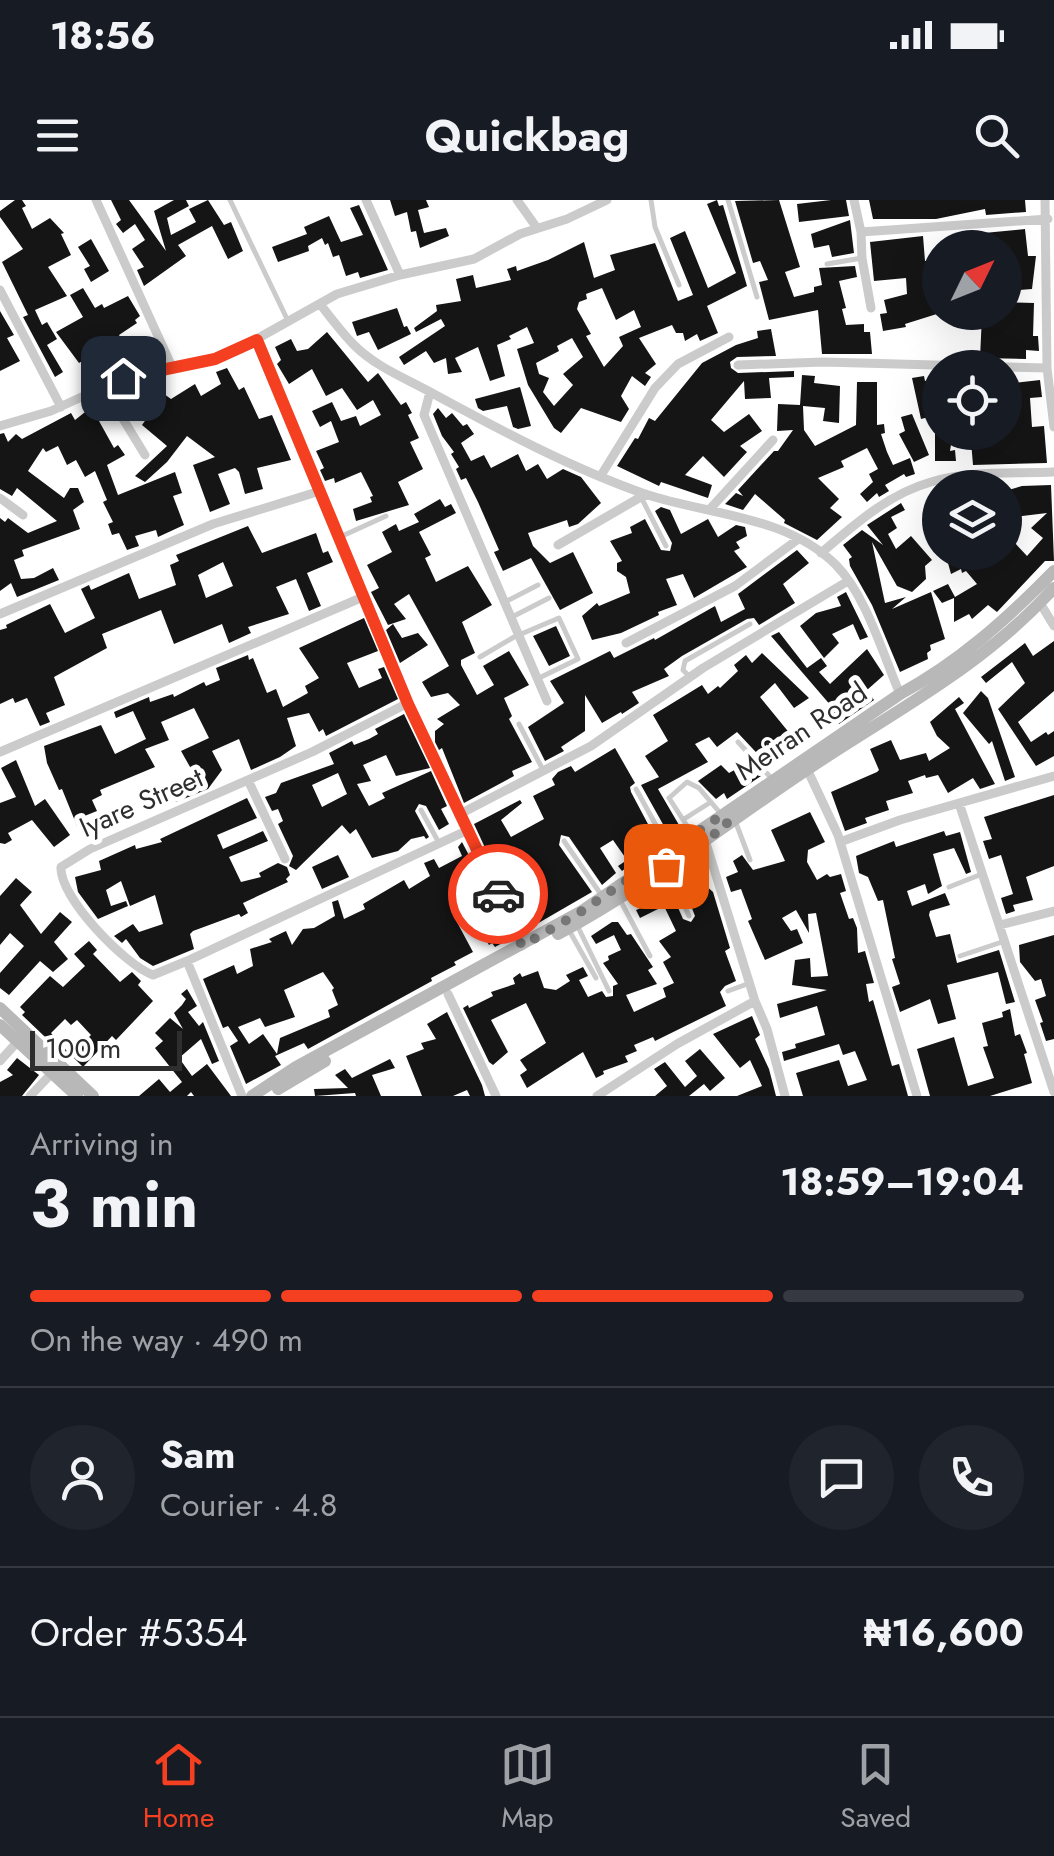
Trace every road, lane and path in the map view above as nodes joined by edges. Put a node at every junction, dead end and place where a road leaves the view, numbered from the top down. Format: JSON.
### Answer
{"nodes":[{"id":1,"x":96,"y":200,"type":"edge"},
{"id":2,"x":230,"y":200,"type":"edge"},
{"id":3,"x":366,"y":200,"type":"edge"},
{"id":4,"x":517,"y":200,"type":"edge"},
{"id":5,"x":607,"y":200,"type":"edge"},
{"id":6,"x":651,"y":200,"type":"edge"},
{"id":7,"x":728,"y":200,"type":"edge"},
{"id":8,"x":854,"y":200,"type":"edge"},
{"id":9,"x":1045,"y":200,"type":"edge"},
{"id":10,"x":1048,"y":219,"type":"junction"},
{"id":11,"x":536,"y":228,"type":"junction"},
{"id":12,"x":860,"y":232,"type":"junction"},
{"id":13,"x":1051,"y":238,"type":"edge"},
{"id":14,"x":862,"y":258,"type":"junction"},
{"id":15,"x":827,"y":264,"type":"dead end"},
{"id":16,"x":400,"y":275,"type":"junction"},
{"id":17,"x":679,"y":284,"type":"dead end"},
{"id":18,"x":0,"y":290,"type":"edge"},
{"id":19,"x":757,"y":297,"type":"dead end"},
{"id":20,"x":320,"y":304,"type":"junction"},
{"id":21,"x":872,"y":308,"type":"dead end"},
{"id":22,"x":288,"y":321,"type":"junction"},
{"id":23,"x":728,"y":337,"type":"dead end"},
{"id":24,"x":257,"y":340,"type":"junction"},
{"id":25,"x":738,"y":365,"type":"dead end"},
{"id":26,"x":1050,"y":368,"type":"edge"},
{"id":27,"x":173,"y":369,"type":"junction"},
{"id":28,"x":103,"y":386,"type":"junction"},
{"id":29,"x":430,"y":392,"type":"junction"},
{"id":30,"x":60,"y":407,"type":"junction"},
{"id":31,"x":0,"y":426,"type":"edge"},
{"id":32,"x":1054,"y":427,"type":"edge"},
{"id":33,"x":773,"y":440,"type":"dead end"},
{"id":34,"x":145,"y":455,"type":"dead end"},
{"id":35,"x":1054,"y":472,"type":"edge"},
{"id":36,"x":600,"y":477,"type":"junction"},
{"id":37,"x":320,"y":491,"type":"junction"},
{"id":38,"x":644,"y":496,"type":"junction"},
{"id":39,"x":0,"y":498,"type":"edge"},
{"id":40,"x":709,"y":510,"type":"junction"},
{"id":41,"x":23,"y":514,"type":"dead end"},
{"id":42,"x":386,"y":516,"type":"dead end"},
{"id":43,"x":340,"y":538,"type":"junction"},
{"id":44,"x":797,"y":540,"type":"junction"},
{"id":45,"x":558,"y":546,"type":"dead end"},
{"id":46,"x":666,"y":546,"type":"dead end"},
{"id":47,"x":821,"y":553,"type":"junction"},
{"id":48,"x":1054,"y":570,"type":"edge"},
{"id":49,"x":848,"y":581,"type":"junction"},
{"id":50,"x":538,"y":585,"type":"dead end"},
{"id":51,"x":1054,"y":588,"type":"edge"},
{"id":52,"x":364,"y":597,"type":"junction"},
{"id":53,"x":549,"y":598,"type":"dead end"},
{"id":54,"x":505,"y":602,"type":"junction"},
{"id":55,"x":1040,"y":603,"type":"junction"},
{"id":56,"x":0,"y":614,"type":"edge"},
{"id":57,"x":512,"y":617,"type":"junction"},
{"id":58,"x":750,"y":624,"type":"dead end"},
{"id":59,"x":1054,"y":626,"type":"edge"},
{"id":60,"x":519,"y":636,"type":"junction"},
{"id":61,"x":626,"y":643,"type":"dead end"},
{"id":62,"x":480,"y":657,"type":"dead end"},
{"id":63,"x":690,"y":677,"type":"junction"},
{"id":64,"x":538,"y":679,"type":"junction"},
{"id":65,"x":900,"y":694,"type":"junction"},
{"id":66,"x":547,"y":701,"type":"dead end"},
{"id":67,"x":408,"y":704,"type":"junction"},
{"id":68,"x":519,"y":724,"type":"dead end"},
{"id":69,"x":738,"y":742,"type":"dead end"},
{"id":70,"x":0,"y":752,"type":"edge"},
{"id":71,"x":807,"y":769,"type":"junction"},
{"id":72,"x":543,"y":771,"type":"junction"},
{"id":73,"x":1054,"y":776,"type":"edge"},
{"id":74,"x":248,"y":780,"type":"junction"},
{"id":75,"x":773,"y":780,"type":"junction"},
{"id":76,"x":636,"y":789,"type":"dead end"},
{"id":77,"x":711,"y":802,"type":"junction"},
{"id":78,"x":959,"y":803,"type":"junction"},
{"id":79,"x":421,"y":810,"type":"dead end"},
{"id":80,"x":460,"y":814,"type":"junction"},
{"id":81,"x":684,"y":820,"type":"junction"},
{"id":82,"x":728,"y":820,"type":"junction"},
{"id":83,"x":468,"y":830,"type":"junction"},
{"id":84,"x":699,"y":837,"type":"junction"},
{"id":85,"x":564,"y":841,"type":"dead end"},
{"id":86,"x":840,"y":842,"type":"junction"},
{"id":87,"x":440,"y":844,"type":"junction"},
{"id":88,"x":670,"y":850,"type":"junction"},
{"id":89,"x":285,"y":859,"type":"dead end"},
{"id":90,"x":750,"y":860,"type":"dead end"},
{"id":91,"x":666,"y":866,"type":"junction"},
{"id":92,"x":982,"y":874,"type":"junction"},
{"id":93,"x":949,"y":888,"type":"dead end"},
{"id":94,"x":602,"y":897,"type":"junction"},
{"id":95,"x":618,"y":897,"type":"junction"},
{"id":96,"x":1054,"y":910,"type":"edge"},
{"id":97,"x":690,"y":916,"type":"dead end"},
{"id":98,"x":1000,"y":926,"type":"junction"},
{"id":99,"x":572,"y":927,"type":"junction"},
{"id":100,"x":1005,"y":941,"type":"junction"},
{"id":101,"x":522,"y":946,"type":"junction"},
{"id":102,"x":650,"y":956,"type":"dead end"},
{"id":103,"x":960,"y":956,"type":"dead end"},
{"id":104,"x":187,"y":961,"type":"junction"},
{"id":105,"x":596,"y":978,"type":"dead end"},
{"id":106,"x":750,"y":983,"type":"junction"},
{"id":107,"x":609,"y":990,"type":"dead end"},
{"id":108,"x":728,"y":991,"type":"dead end"},
{"id":109,"x":448,"y":994,"type":"junction"},
{"id":110,"x":755,"y":1001,"type":"junction"},
{"id":111,"x":0,"y":1008,"type":"edge"},
{"id":112,"x":0,"y":1025,"type":"edge"},
{"id":113,"x":19,"y":1040,"type":"junction"},
{"id":114,"x":1054,"y":1043,"type":"edge"},
{"id":115,"x":1041,"y":1047,"type":"junction"},
{"id":116,"x":0,"y":1061,"type":"edge"},
{"id":117,"x":54,"y":1072,"type":"junction"},
{"id":118,"x":1054,"y":1092,"type":"edge"},
{"id":119,"x":30,"y":1096,"type":"edge"},
{"id":120,"x":77,"y":1096,"type":"edge"},
{"id":121,"x":94,"y":1096,"type":"edge"},
{"id":122,"x":242,"y":1096,"type":"edge"},
{"id":123,"x":252,"y":1096,"type":"edge"},
{"id":124,"x":268,"y":1096,"type":"edge"},
{"id":125,"x":496,"y":1096,"type":"edge"},
{"id":126,"x":597,"y":1096,"type":"edge"},
{"id":127,"x":785,"y":1096,"type":"edge"},
{"id":128,"x":916,"y":1096,"type":"edge"}],
"edges":[{"from":1,"to":27,"type":"street"},
{"from":2,"to":22,"type":"lane"},
{"from":3,"to":16,"type":"street"},
{"from":4,"to":11,"type":"street"},
{"from":5,"to":11,"type":"street"},
{"from":6,"to":17,"type":"lane"},
{"from":7,"to":19,"type":"lane"},
{"from":8,"to":12,"type":"street"},
{"from":9,"to":10,"type":"street"},
{"from":10,"to":12,"type":"street"},
{"from":10,"to":13,"type":"street"},
{"from":11,"to":16,"type":"street"},
{"from":12,"to":14,"type":"street"},
{"from":13,"to":26,"type":"street"},
{"from":14,"to":15,"type":"lane"},
{"from":14,"to":21,"type":"street"},
{"from":16,"to":20,"type":"street"},
{"from":18,"to":30,"type":"street"},
{"from":20,"to":22,"type":"street"},
{"from":20,"to":29,"type":"street"},
{"from":22,"to":24,"type":"street"},
{"from":23,"to":36,"type":"street"},
{"from":24,"to":27,"type":"street"},
{"from":24,"to":37,"type":"street"},
{"from":25,"to":26,"type":"street"},
{"from":26,"to":32,"type":"street"},
{"from":27,"to":28,"type":"street"},
{"from":28,"to":30,"type":"street"},
{"from":28,"to":34,"type":"street"},
{"from":29,"to":36,"type":"street"},
{"from":29,"to":54,"type":"street"},
{"from":30,"to":31,"type":"street"},
{"from":33,"to":40,"type":"street"},
{"from":35,"to":47,"type":"street"},
{"from":36,"to":38,"type":"street"},
{"from":37,"to":43,"type":"street"},
{"from":37,"to":56,"type":"street"},
{"from":38,"to":40,"type":"street"},
{"from":38,"to":45,"type":"street"},
{"from":38,"to":46,"type":"lane"},
{"from":39,"to":41,"type":"street"},
{"from":40,"to":44,"type":"street"},
{"from":42,"to":43,"type":"lane"},
{"from":43,"to":52,"type":"street"},
{"from":44,"to":47,"type":"street"},
{"from":44,"to":61,"type":"street"},
{"from":47,"to":49,"type":"street"},
{"from":48,"to":65,"type":"main road","name":"Meiran Road"},
{"from":49,"to":63,"type":"street"},
{"from":49,"to":65,"type":"street"},
{"from":50,"to":54,"type":"lane"},
{"from":51,"to":55,"type":"main road","name":"Meiran Road"},
{"from":52,"to":67,"type":"street"},
{"from":52,"to":70,"type":"street"},
{"from":53,"to":57,"type":"lane"},
{"from":54,"to":57,"type":"street"},
{"from":55,"to":59,"type":"street"},
{"from":55,"to":71,"type":"main road","name":"Meiran Road"},
{"from":57,"to":60,"type":"street"},
{"from":58,"to":63,"type":"lane"},
{"from":60,"to":62,"type":"lane"},
{"from":60,"to":64,"type":"street"},
{"from":60,"to":64,"type":"lane"},
{"from":63,"to":72,"type":"street"},
{"from":64,"to":66,"type":"street"},
{"from":65,"to":75,"type":"main road","name":"Meiran Road"},
{"from":67,"to":74,"type":"street","name":"Iyare Street"},
{"from":67,"to":80,"type":"street"},
{"from":68,"to":72,"type":"lane"},
{"from":69,"to":75,"type":"lane"},
{"from":71,"to":82,"type":"main road","name":"Meiran Road"},
{"from":71,"to":86,"type":"street"},
{"from":72,"to":80,"type":"street"},
{"from":73,"to":78,"type":"street"},
{"from":74,"to":89,"type":"street"},
{"from":74,"to":104,"type":"street","name":"Iyare Street"},
{"from":75,"to":82,"type":"main road","name":"Meiran Road"},
{"from":76,"to":88,"type":"lane"},
{"from":77,"to":81,"type":"lane"},
{"from":77,"to":81,"type":"lane"},
{"from":77,"to":82,"type":"lane"},
{"from":78,"to":86,"type":"street"},
{"from":78,"to":92,"type":"street"},
{"from":79,"to":87,"type":"lane"},
{"from":80,"to":83,"type":"street"},
{"from":81,"to":84,"type":"lane"},
{"from":82,"to":84,"type":"main road","name":"Meiran Road"},
{"from":82,"to":90,"type":"lane"},
{"from":83,"to":87,"type":"street"},
{"from":83,"to":101,"type":"street"},
{"from":84,"to":88,"type":"main road","name":"Meiran Road"},
{"from":84,"to":91,"type":"main road","name":"Meiran Road"},
{"from":84,"to":106,"type":"street"},
{"from":85,"to":94,"type":"lane"},
{"from":86,"to":128,"type":"street"},
{"from":87,"to":104,"type":"street"},
{"from":88,"to":94,"type":"main road","name":"Meiran Road"},
{"from":91,"to":95,"type":"main road","name":"Meiran Road"},
{"from":91,"to":97,"type":"lane"},
{"from":92,"to":93,"type":"lane"},
{"from":92,"to":98,"type":"street"},
{"from":94,"to":101,"type":"main road","name":"Meiran Road"},
{"from":95,"to":99,"type":"main road","name":"Meiran Road"},
{"from":95,"to":102,"type":"lane"},
{"from":96,"to":98,"type":"street"},
{"from":98,"to":100,"type":"street"},
{"from":99,"to":105,"type":"lane"},
{"from":99,"to":107,"type":"lane"},
{"from":99,"to":109,"type":"main road","name":"Meiran Road"},
{"from":100,"to":103,"type":"lane"},
{"from":100,"to":115,"type":"street"},
{"from":101,"to":123,"type":"main road","name":"Meiran Road"},
{"from":104,"to":122,"type":"street"},
{"from":106,"to":108,"type":"lane"},
{"from":106,"to":110,"type":"street"},
{"from":109,"to":124,"type":"main road","name":"Meiran Road"},
{"from":109,"to":125,"type":"street"},
{"from":110,"to":126,"type":"street"},
{"from":110,"to":127,"type":"street"},
{"from":111,"to":121,"type":"main road"},
{"from":112,"to":113,"type":"main road"},
{"from":113,"to":116,"type":"street"},
{"from":113,"to":117,"type":"main road"},
{"from":114,"to":115,"type":"street"},
{"from":115,"to":118,"type":"street"},
{"from":117,"to":119,"type":"street"},
{"from":117,"to":120,"type":"main road"}]}
